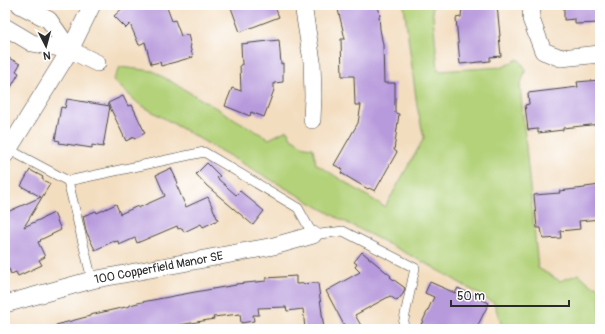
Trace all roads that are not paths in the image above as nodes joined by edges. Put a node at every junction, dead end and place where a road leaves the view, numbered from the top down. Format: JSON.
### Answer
{"nodes":[{"id":1,"x":20,"y":5,"type":"edge"},
{"id":2,"x":92,"y":5,"type":"edge"},
{"id":3,"x":303,"y":5,"type":"edge"},
{"id":4,"x":532,"y":5,"type":"edge"},
{"id":5,"x":5,"y":27,"type":"edge"},
{"id":6,"x":70,"y":50,"type":"junction"},
{"id":7,"x":600,"y":54,"type":"edge"},
{"id":8,"x":97,"y":63,"type":"dead end"},
{"id":9,"x":312,"y":120,"type":"dead end"},
{"id":10,"x":6,"y":151,"type":"edge"},
{"id":11,"x":68,"y":181,"type":"junction"},
{"id":12,"x":313,"y":235,"type":"junction"},
{"id":13,"x":92,"y":280,"type":"junction"},
{"id":14,"x":5,"y":304,"type":"edge"},
{"id":15,"x":402,"y":329,"type":"edge"}],
"edges":[{"from":1,"to":6,"type":"street"},
{"from":2,"to":6,"type":"street"},
{"from":3,"to":9,"type":"street"},
{"from":4,"to":7,"type":"street"},
{"from":5,"to":6,"type":"street"},
{"from":6,"to":8,"type":"street"},
{"from":6,"to":10,"type":"street"},
{"from":10,"to":11,"type":"lane"},
{"from":11,"to":12,"type":"lane"},
{"from":11,"to":13,"type":"lane"},
{"from":12,"to":13,"type":"street","name":"100 Copperfield Manor SE"},
{"from":12,"to":15,"type":"lane"},
{"from":13,"to":14,"type":"street","name":"100 Copperfield Manor SE"}]}
